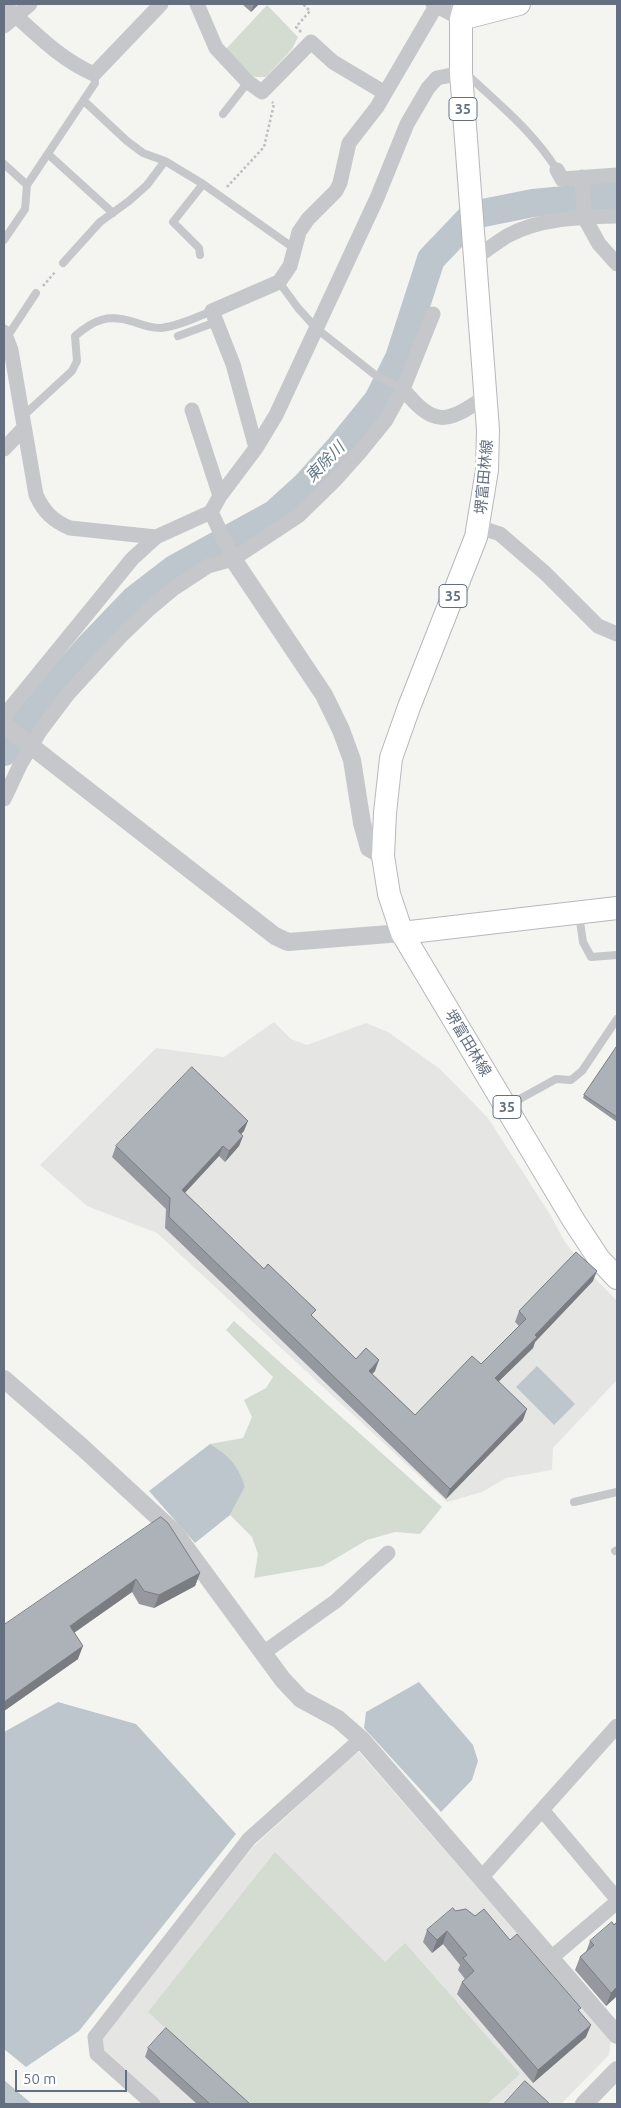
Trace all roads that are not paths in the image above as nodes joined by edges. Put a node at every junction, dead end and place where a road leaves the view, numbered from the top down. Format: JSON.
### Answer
{"nodes":[{"id":1,"x":30,"y":4,"type":"edge"},
{"id":2,"x":160,"y":4,"type":"edge"},
{"id":3,"x":197,"y":4,"type":"edge"},
{"id":4,"x":520,"y":4,"type":"edge"},
{"id":5,"x":435,"y":5,"type":"edge"},
{"id":6,"x":10,"y":10,"type":"edge"},
{"id":7,"x":463,"y":11,"type":"edge"},
{"id":8,"x":4,"y":26,"type":"edge"},
{"id":9,"x":94,"y":74,"type":"junction"},
{"id":10,"x":461,"y":76,"type":"junction"},
{"id":11,"x":248,"y":82,"type":"junction"},
{"id":12,"x":385,"y":93,"type":"junction"},
{"id":13,"x":84,"y":101,"type":"junction"},
{"id":14,"x":223,"y":114,"type":"dead end"},
{"id":15,"x":48,"y":154,"type":"junction"},
{"id":16,"x":165,"y":161,"type":"junction"},
{"id":17,"x":4,"y":164,"type":"edge"},
{"id":18,"x":557,"y":170,"type":"joint"},
{"id":19,"x":617,"y":175,"type":"edge"},
{"id":20,"x":582,"y":177,"type":"junction"},
{"id":21,"x":27,"y":184,"type":"junction"},
{"id":22,"x":203,"y":184,"type":"junction"},
{"id":23,"x":113,"y":213,"type":"junction"},
{"id":24,"x":617,"y":216,"type":"edge"},
{"id":25,"x":584,"y":217,"type":"junction"},
{"id":26,"x":4,"y":240,"type":"edge"},
{"id":27,"x":295,"y":249,"type":"junction"},
{"id":28,"x":200,"y":255,"type":"dead end"},
{"id":29,"x":474,"y":255,"type":"junction"},
{"id":30,"x":63,"y":262,"type":"road end"},
{"id":31,"x":617,"y":264,"type":"edge"},
{"id":32,"x":280,"y":282,"type":"junction"},
{"id":33,"x":36,"y":293,"type":"road end"},
{"id":34,"x":433,"y":314,"type":"dead end"},
{"id":35,"x":214,"y":317,"type":"junction"},
{"id":36,"x":316,"y":329,"type":"junction"},
{"id":37,"x":5,"y":334,"type":"edge"},
{"id":38,"x":178,"y":336,"type":"dead end"},
{"id":39,"x":402,"y":389,"type":"junction"},
{"id":40,"x":485,"y":397,"type":"junction"},
{"id":41,"x":192,"y":410,"type":"dead end"},
{"id":42,"x":23,"y":422,"type":"junction"},
{"id":43,"x":256,"y":448,"type":"junction"},
{"id":44,"x":4,"y":449,"type":"edge"},
{"id":45,"x":220,"y":496,"type":"junction"},
{"id":46,"x":212,"y":516,"type":"junction"},
{"id":47,"x":478,"y":527,"type":"junction"},
{"id":48,"x":156,"y":537,"type":"junction"},
{"id":49,"x":231,"y":554,"type":"junction"},
{"id":50,"x":617,"y":634,"type":"edge"},
{"id":51,"x":4,"y":722,"type":"edge"},
{"id":52,"x":28,"y":744,"type":"junction"},
{"id":53,"x":4,"y":799,"type":"edge"},
{"id":54,"x":383,"y":856,"type":"junction"},
{"id":55,"x":617,"y":908,"type":"edge"},
{"id":56,"x":579,"y":912,"type":"junction"},
{"id":57,"x":402,"y":933,"type":"junction"},
{"id":58,"x":617,"y":955,"type":"edge"},
{"id":59,"x":617,"y":1019,"type":"edge"},
{"id":60,"x":506,"y":1106,"type":"junction"},
{"id":61,"x":617,"y":1278,"type":"edge"},
{"id":62,"x":4,"y":1379,"type":"edge"},
{"id":63,"x":617,"y":1492,"type":"edge"},
{"id":64,"x":574,"y":1502,"type":"dead end"},
{"id":65,"x":388,"y":1553,"type":"dead end"},
{"id":66,"x":263,"y":1653,"type":"junction"},
{"id":67,"x":617,"y":1726,"type":"edge"},
{"id":68,"x":361,"y":1739,"type":"junction"},
{"id":69,"x":543,"y":1810,"type":"junction"},
{"id":70,"x":481,"y":1878,"type":"junction"},
{"id":71,"x":617,"y":1900,"type":"edge"},
{"id":72,"x":551,"y":1958,"type":"junction"},
{"id":73,"x":617,"y":2035,"type":"edge"},
{"id":74,"x":617,"y":2070,"type":"edge"},
{"id":75,"x":153,"y":2104,"type":"edge"},
{"id":76,"x":584,"y":2104,"type":"edge"}],
"edges":[{"from":1,"to":6,"type":"street"},
{"from":2,"to":9,"type":"street"},
{"from":3,"to":11,"type":"street"},
{"from":4,"to":7,"type":"main road"},
{"from":5,"to":7,"type":"street"},
{"from":5,"to":12,"type":"street"},
{"from":6,"to":8,"type":"street"},
{"from":6,"to":9,"type":"street"},
{"from":7,"to":10,"type":"main road","name":"堺富田林線","number":"35"},
{"from":9,"to":13,"type":"lane"},
{"from":10,"to":18,"type":"lane"},
{"from":10,"to":29,"type":"main road","name":"堺富田林線","number":"35"},
{"from":10,"to":36,"type":"street"},
{"from":11,"to":12,"type":"street"},
{"from":11,"to":14,"type":"lane"},
{"from":12,"to":27,"type":"street"},
{"from":13,"to":15,"type":"lane"},
{"from":13,"to":16,"type":"lane"},
{"from":15,"to":21,"type":"lane"},
{"from":15,"to":23,"type":"lane"},
{"from":16,"to":22,"type":"lane"},
{"from":16,"to":23,"type":"lane"},
{"from":17,"to":21,"type":"lane"},
{"from":18,"to":20,"type":"street"},
{"from":19,"to":20,"type":"street"},
{"from":20,"to":25,"type":"street"},
{"from":21,"to":26,"type":"lane"},
{"from":22,"to":27,"type":"lane"},
{"from":22,"to":28,"type":"lane"},
{"from":23,"to":30,"type":"lane"},
{"from":24,"to":25,"type":"street"},
{"from":25,"to":29,"type":"street"},
{"from":25,"to":31,"type":"street"},
{"from":27,"to":32,"type":"street"},
{"from":29,"to":40,"type":"main road","name":"堺富田林線","number":"35"},
{"from":32,"to":35,"type":"street"},
{"from":32,"to":36,"type":"lane"},
{"from":33,"to":37,"type":"lane"},
{"from":34,"to":39,"type":"street"},
{"from":35,"to":38,"type":"lane"},
{"from":35,"to":42,"type":"lane"},
{"from":35,"to":43,"type":"street"},
{"from":36,"to":39,"type":"lane"},
{"from":36,"to":43,"type":"street"},
{"from":37,"to":42,"type":"street"},
{"from":39,"to":40,"type":"street"},
{"from":39,"to":49,"type":"street"},
{"from":40,"to":47,"type":"main road","name":"堺富田林線","number":"35"},
{"from":41,"to":45,"type":"street"},
{"from":42,"to":44,"type":"street"},
{"from":42,"to":48,"type":"street"},
{"from":43,"to":45,"type":"street"},
{"from":45,"to":46,"type":"street"},
{"from":46,"to":48,"type":"street"},
{"from":46,"to":49,"type":"street"},
{"from":47,"to":50,"type":"street"},
{"from":47,"to":54,"type":"main road","name":"堺富田林線","number":"35"},
{"from":48,"to":51,"type":"street"},
{"from":49,"to":52,"type":"street"},
{"from":49,"to":54,"type":"street"},
{"from":51,"to":52,"type":"street"},
{"from":52,"to":53,"type":"street"},
{"from":52,"to":57,"type":"street"},
{"from":54,"to":57,"type":"main road","name":"堺富田林線","number":"35"},
{"from":55,"to":56,"type":"main road"},
{"from":56,"to":57,"type":"main road"},
{"from":56,"to":58,"type":"lane"},
{"from":57,"to":60,"type":"main road","name":"堺富田林線","number":"35"},
{"from":59,"to":60,"type":"lane"},
{"from":60,"to":61,"type":"main road","name":"堺富田林線","number":"35"},
{"from":62,"to":66,"type":"street"},
{"from":63,"to":64,"type":"lane"},
{"from":65,"to":66,"type":"street"},
{"from":66,"to":68,"type":"street"},
{"from":67,"to":69,"type":"street"},
{"from":68,"to":70,"type":"street"},
{"from":68,"to":75,"type":"street"},
{"from":69,"to":70,"type":"street"},
{"from":69,"to":71,"type":"street"},
{"from":70,"to":72,"type":"street"},
{"from":71,"to":72,"type":"street"},
{"from":72,"to":73,"type":"street"},
{"from":74,"to":76,"type":"street"}]}
